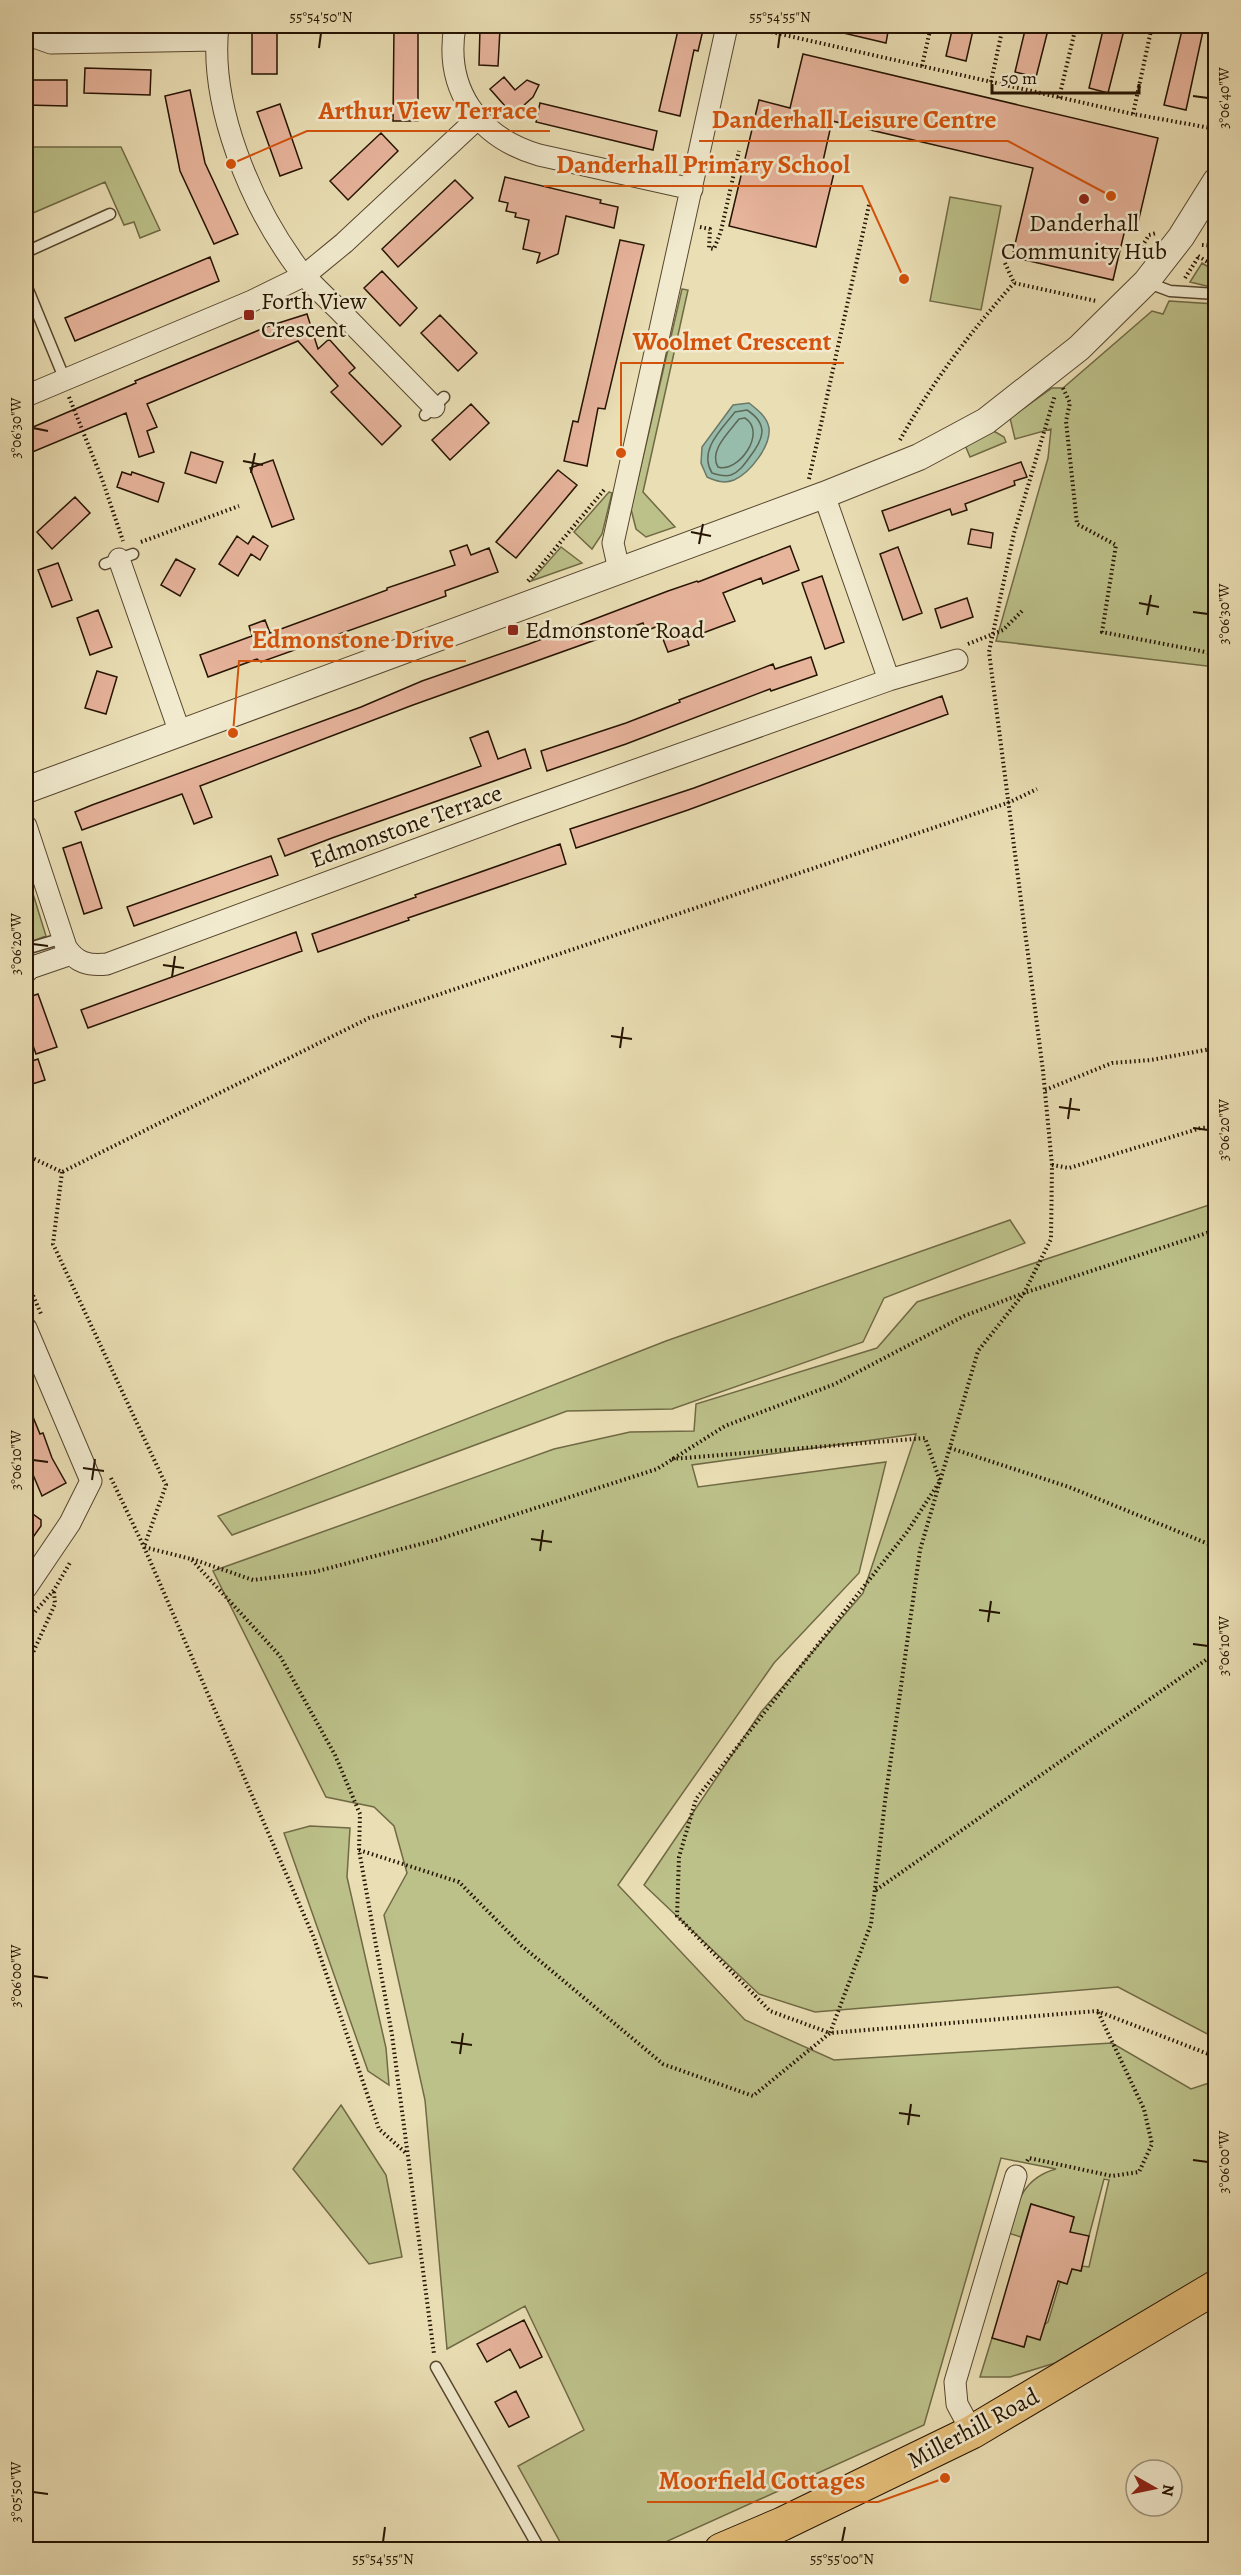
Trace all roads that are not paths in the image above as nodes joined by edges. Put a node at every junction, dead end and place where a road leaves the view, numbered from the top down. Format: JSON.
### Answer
{"nodes":[{"id":1,"x":26,"y":26,"type":"edge"},
{"id":2,"x":455,"y":26,"type":"edge"},
{"id":3,"x":727,"y":26,"type":"edge"},
{"id":4,"x":217,"y":33,"type":"edge"},
{"id":5,"x":477,"y":119,"type":"junction"},
{"id":6,"x":1215,"y":181,"type":"edge"},
{"id":7,"x":692,"y":189,"type":"junction"},
{"id":8,"x":110,"y":214,"type":"dead end"},
{"id":9,"x":26,"y":252,"type":"edge"},
{"id":10,"x":304,"y":275,"type":"junction"},
{"id":11,"x":1146,"y":282,"type":"junction"},
{"id":12,"x":26,"y":285,"type":"edge"},
{"id":13,"x":1215,"y":294,"type":"edge"},
{"id":14,"x":65,"y":380,"type":"junction"},
{"id":15,"x":26,"y":396,"type":"edge"},
{"id":16,"x":434,"y":406,"type":"dead end"},
{"id":17,"x":813,"y":499,"type":"junction"},
{"id":18,"x":122,"y":556,"type":"road end"},
{"id":19,"x":619,"y":570,"type":"junction"},
{"id":20,"x":957,"y":660,"type":"road end"},
{"id":21,"x":889,"y":680,"type":"junction"},
{"id":22,"x":180,"y":733,"type":"junction"},
{"id":23,"x":26,"y":790,"type":"edge"},
{"id":24,"x":26,"y":826,"type":"edge"},
{"id":25,"x":67,"y":946,"type":"junction"},
{"id":26,"x":26,"y":949,"type":"edge"},
{"id":27,"x":26,"y":972,"type":"edge"},
{"id":28,"x":26,"y":1328,"type":"edge"},
{"id":29,"x":26,"y":1588,"type":"edge"},
{"id":30,"x":1016,"y":2176,"type":"road end"},
{"id":31,"x":1215,"y":2287,"type":"edge"},
{"id":32,"x":436,"y":2367,"type":"road end"},
{"id":33,"x":972,"y":2432,"type":"junction"},
{"id":34,"x":540,"y":2550,"type":"edge"},
{"id":35,"x":721,"y":2550,"type":"edge"}],
"edges":[{"from":1,"to":4,"type":"street"},
{"from":2,"to":5,"type":"street"},
{"from":3,"to":7,"type":"street"},
{"from":4,"to":10,"type":"street"},
{"from":5,"to":7,"type":"street"},
{"from":5,"to":10,"type":"street"},
{"from":6,"to":11,"type":"street"},
{"from":7,"to":19,"type":"street"},
{"from":8,"to":9,"type":"lane"},
{"from":10,"to":14,"type":"street"},
{"from":10,"to":16,"type":"street"},
{"from":11,"to":13,"type":"lane"},
{"from":11,"to":17,"type":"street"},
{"from":12,"to":14,"type":"lane"},
{"from":14,"to":15,"type":"street"},
{"from":17,"to":19,"type":"street"},
{"from":17,"to":21,"type":"street"},
{"from":18,"to":22,"type":"street"},
{"from":19,"to":22,"type":"street"},
{"from":20,"to":21,"type":"street","name":"Edmonstone Terrace"},
{"from":21,"to":25,"type":"street","name":"Edmonstone Terrace"},
{"from":22,"to":23,"type":"street"},
{"from":24,"to":25,"type":"street"},
{"from":25,"to":26,"type":"lane"},
{"from":25,"to":27,"type":"street"},
{"from":28,"to":29,"type":"street"},
{"from":30,"to":33,"type":"street"},
{"from":31,"to":33,"type":"main road","name":"Millerhill Road"},
{"from":32,"to":34,"type":"lane"},
{"from":33,"to":35,"type":"main road","name":"Millerhill Road"}]}
